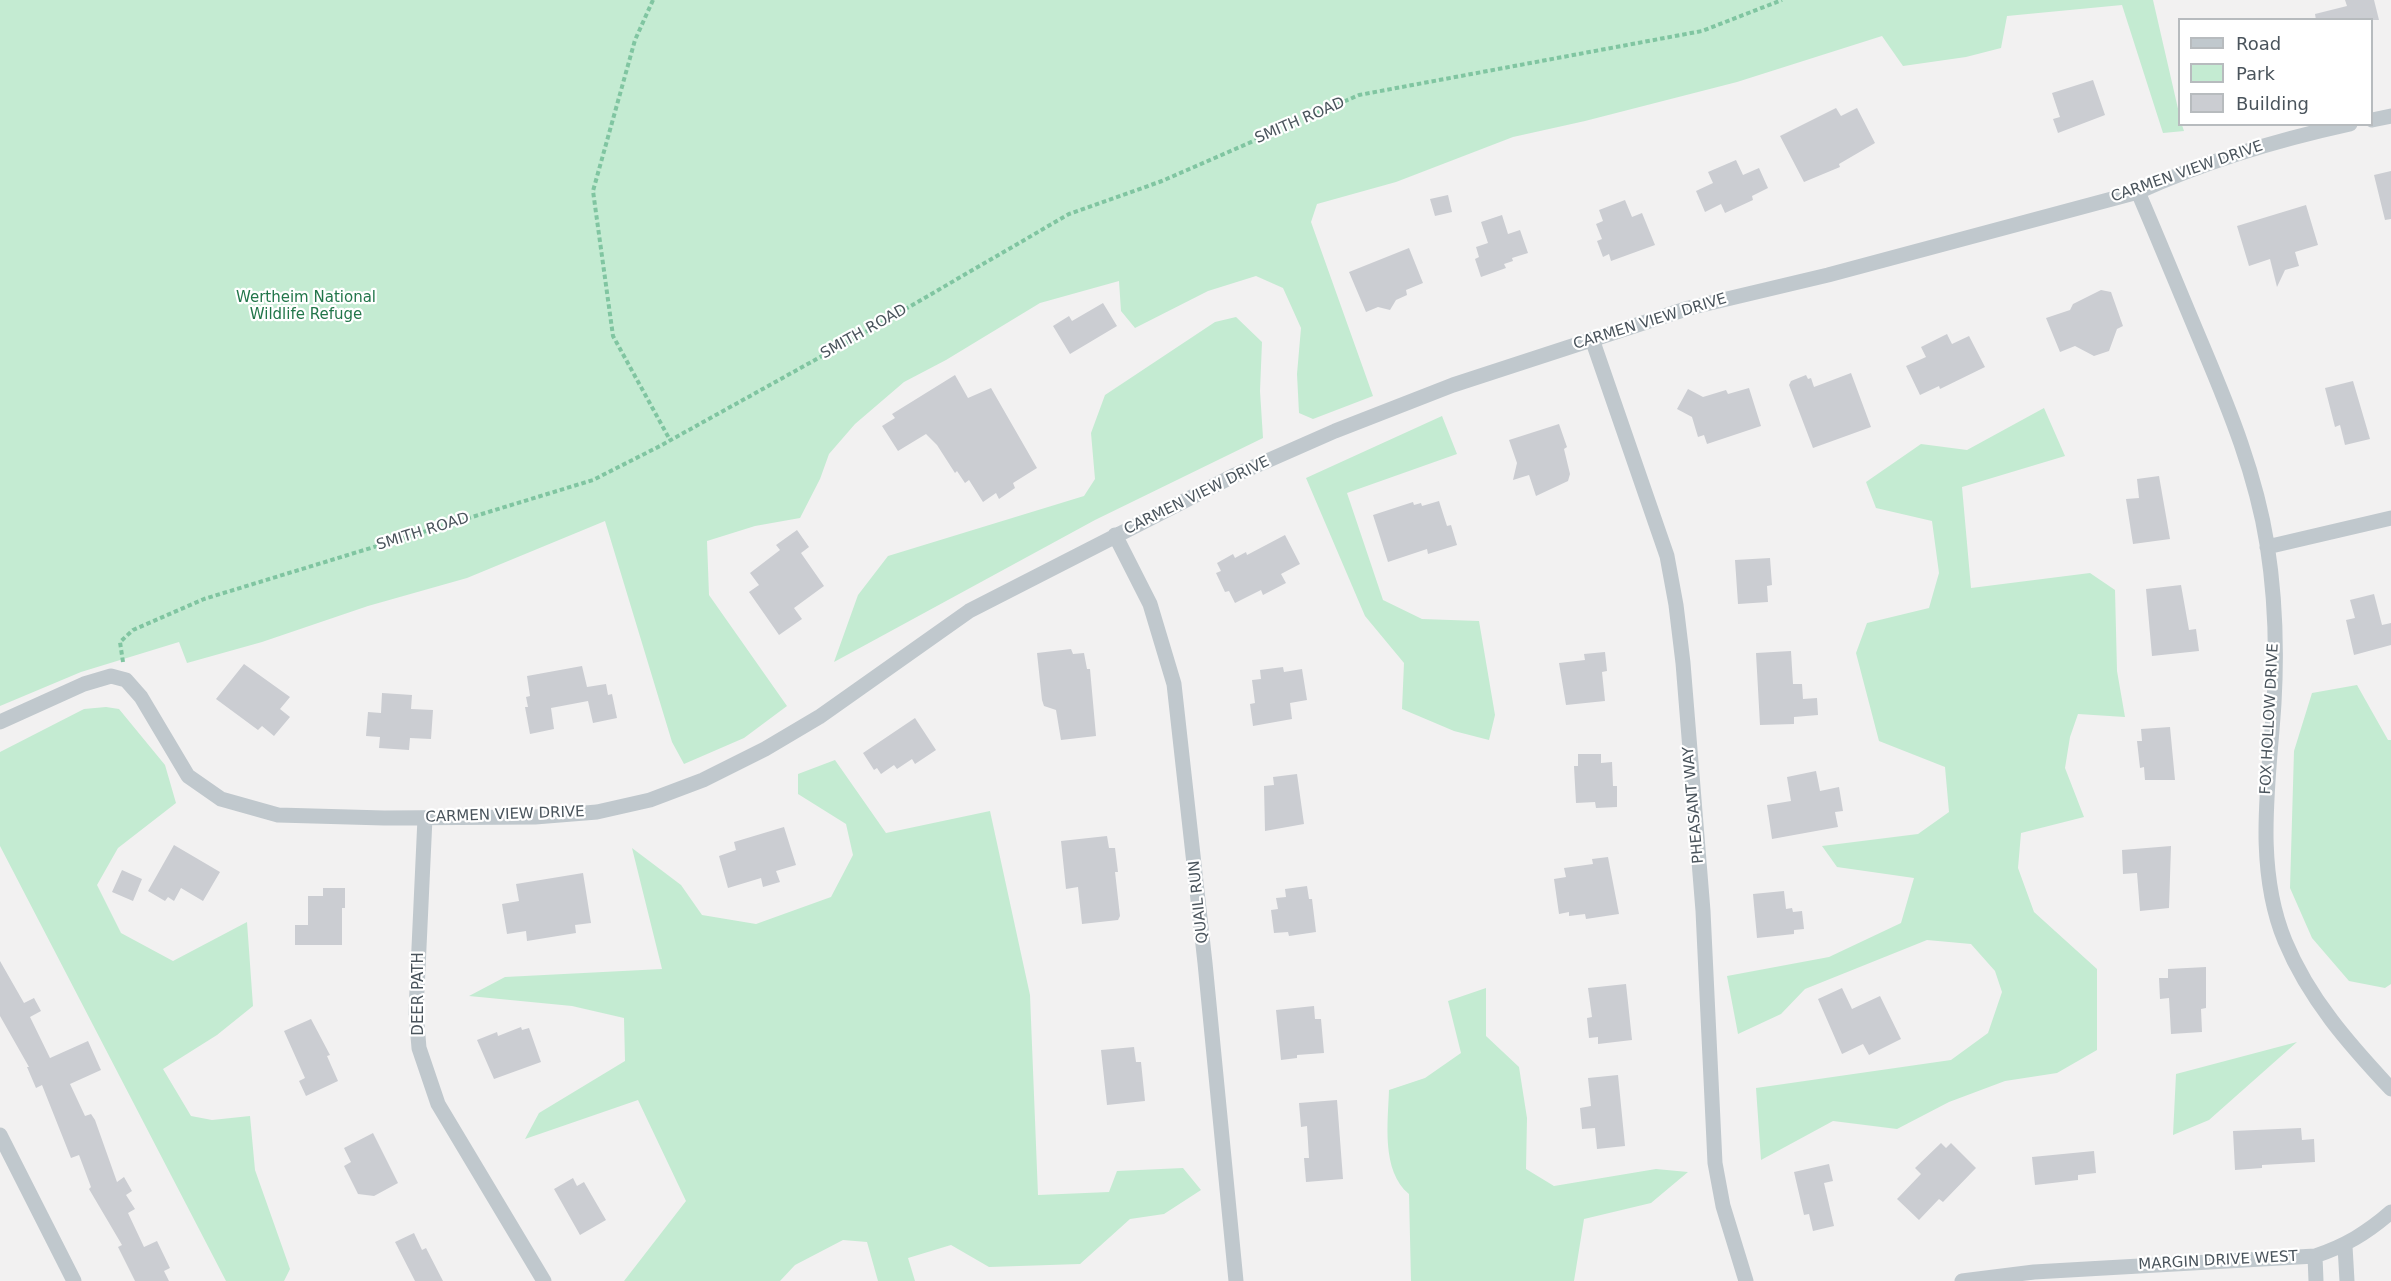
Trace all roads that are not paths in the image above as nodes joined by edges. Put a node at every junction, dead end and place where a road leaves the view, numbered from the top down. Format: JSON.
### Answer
{"nodes":[{"id":1,"x":2391,"y":116,"type":"edge"},
{"id":2,"x":2373,"y":120,"type":"edge"},
{"id":3,"x":2341,"y":126,"type":"edge"},
{"id":4,"x":2138,"y":192,"type":"junction"},
{"id":5,"x":1592,"y":339,"type":"junction"},
{"id":6,"x":2391,"y":518,"type":"edge"},
{"id":7,"x":1114,"y":535,"type":"junction"},
{"id":8,"x":2267,"y":547,"type":"junction"},
{"id":9,"x":0,"y":722,"type":"edge"},
{"id":10,"x":425,"y":818,"type":"junction"},
{"id":11,"x":2391,"y":1089,"type":"edge"},
{"id":12,"x":0,"y":1135,"type":"edge"},
{"id":13,"x":2391,"y":1212,"type":"edge"},
{"id":14,"x":2345,"y":1246,"type":"junction"},
{"id":15,"x":2314,"y":1256,"type":"junction"},
{"id":16,"x":74,"y":1281,"type":"edge"},
{"id":17,"x":544,"y":1281,"type":"edge"},
{"id":18,"x":1236,"y":1281,"type":"edge"},
{"id":19,"x":1746,"y":1281,"type":"edge"},
{"id":20,"x":1962,"y":1281,"type":"edge"},
{"id":21,"x":2316,"y":1281,"type":"edge"},
{"id":22,"x":2347,"y":1281,"type":"edge"}],
"edges":[{"from":1,"to":2,"type":"street"},
{"from":3,"to":4,"type":"street","name":"CARMEN VIEW DRIVE"},
{"from":4,"to":5,"type":"street","name":"CARMEN VIEW DRIVE"},
{"from":4,"to":8,"type":"street","name":"FOX HOLLOW DRIVE"},
{"from":5,"to":7,"type":"street","name":"CARMEN VIEW DRIVE"},
{"from":5,"to":19,"type":"street","name":"PHEASANT WAY"},
{"from":6,"to":8,"type":"street"},
{"from":7,"to":10,"type":"street","name":"CARMEN VIEW DRIVE"},
{"from":7,"to":18,"type":"street","name":"QUAIL RUN"},
{"from":8,"to":11,"type":"street","name":"FOX HOLLOW DRIVE"},
{"from":9,"to":10,"type":"street","name":"CARMEN VIEW DRIVE"},
{"from":10,"to":17,"type":"street","name":"DEER PATH"},
{"from":12,"to":16,"type":"street"},
{"from":13,"to":14,"type":"street","name":"MARGIN DRIVE WEST"},
{"from":14,"to":15,"type":"street","name":"MARGIN DRIVE WEST"},
{"from":14,"to":22,"type":"street"},
{"from":15,"to":20,"type":"street","name":"MARGIN DRIVE WEST"},
{"from":15,"to":21,"type":"street"}]}
